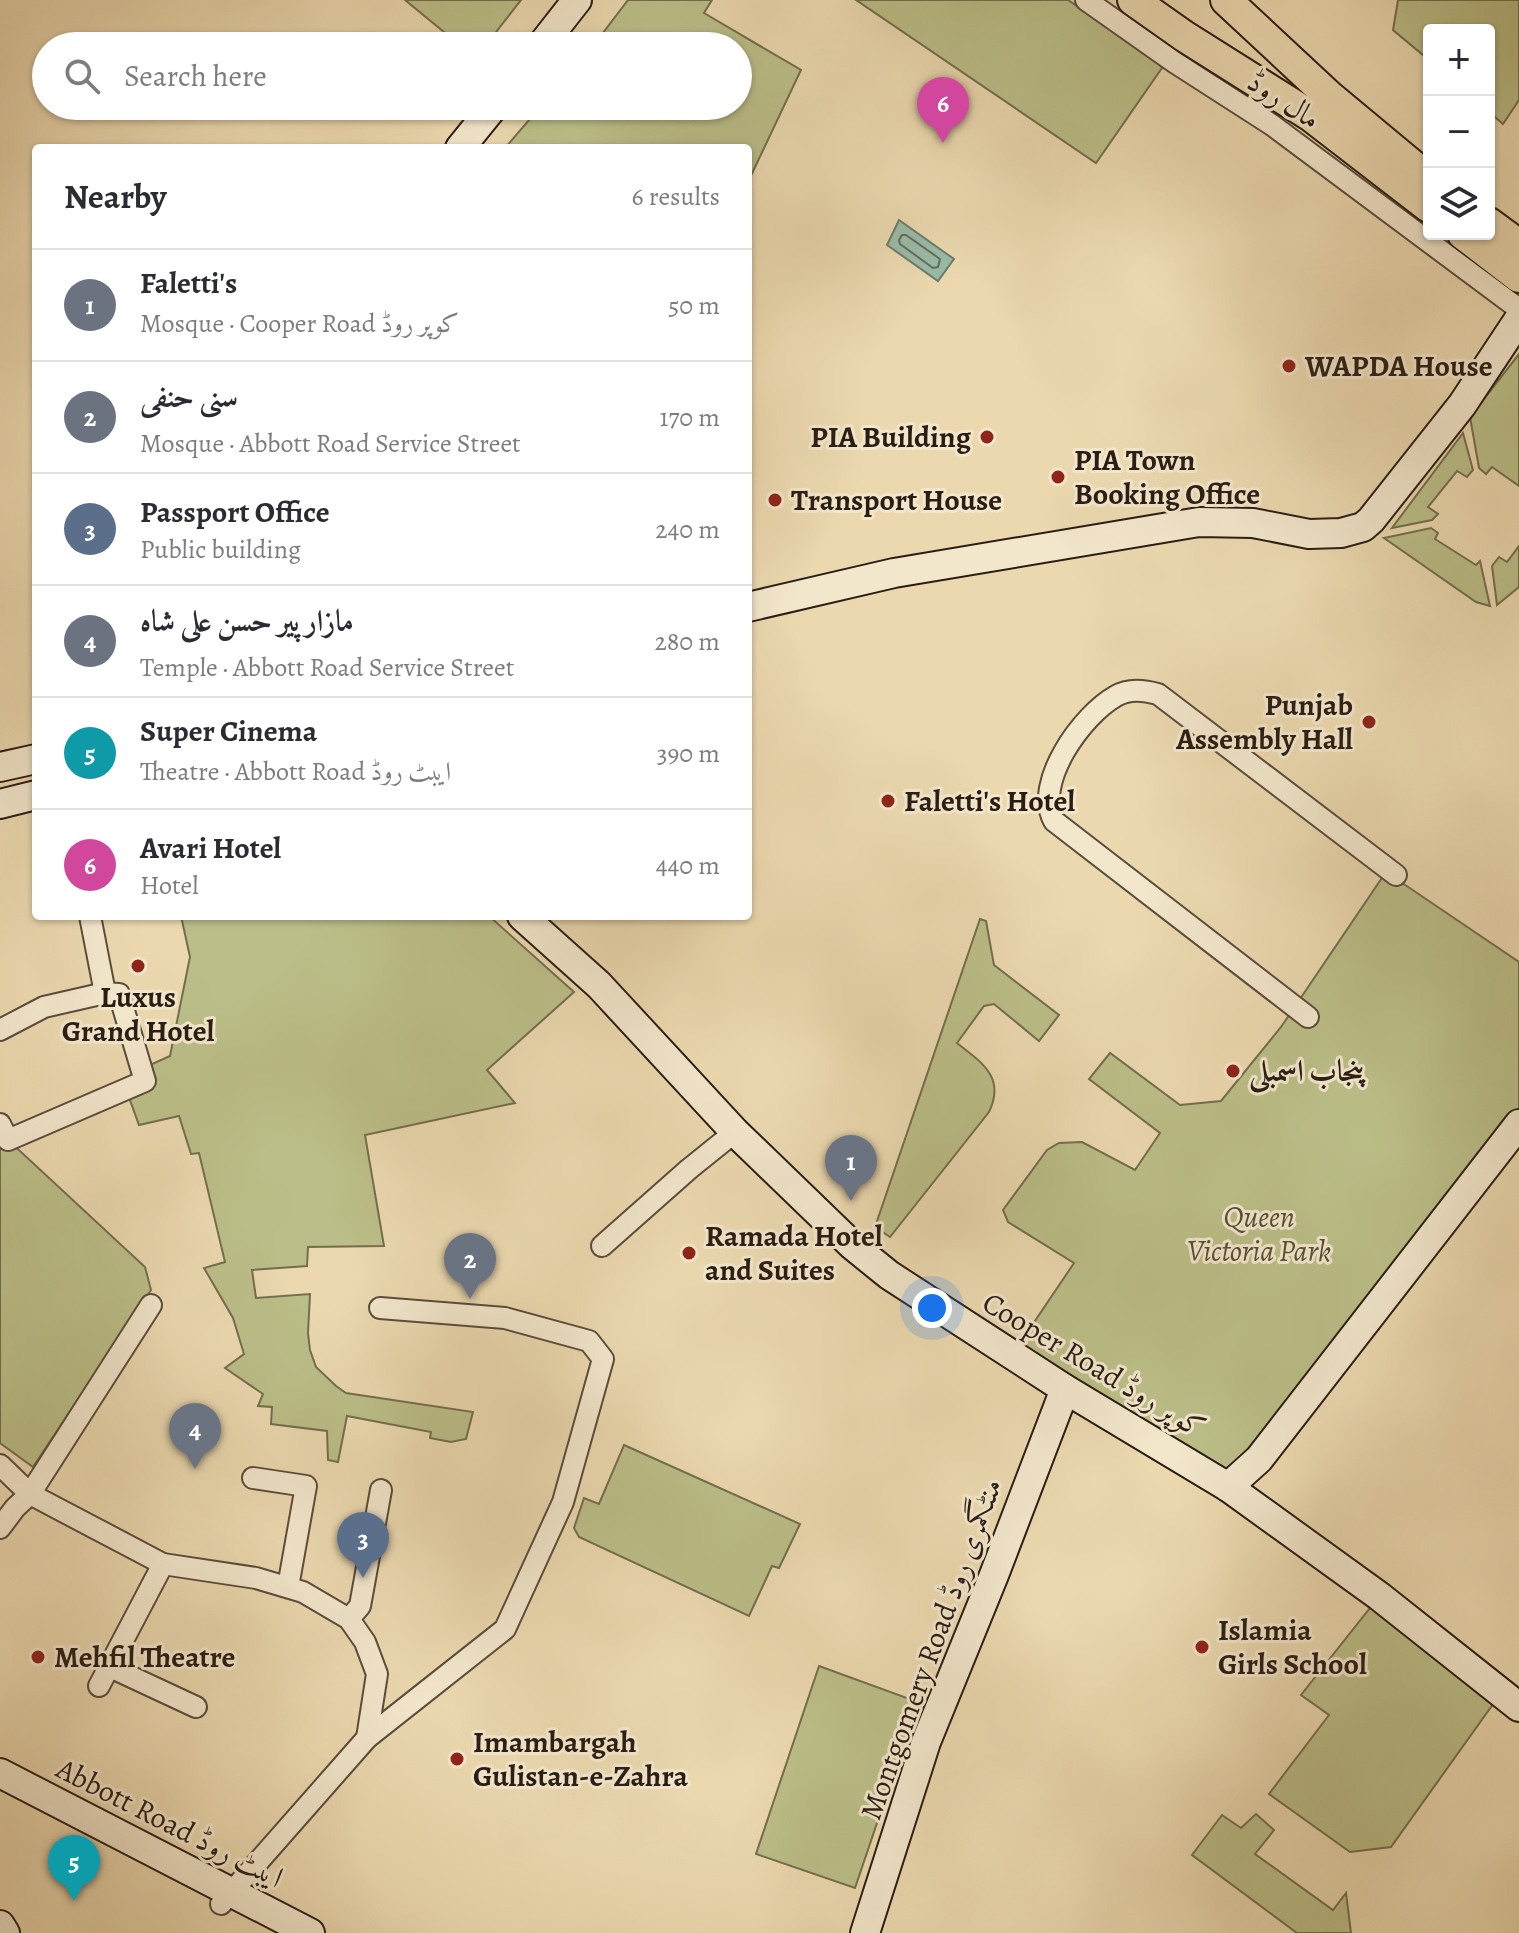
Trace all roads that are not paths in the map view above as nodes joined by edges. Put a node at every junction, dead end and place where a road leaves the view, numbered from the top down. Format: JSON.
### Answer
{"nodes":[{"id":1,"x":577,"y":0,"type":"edge"},
{"id":2,"x":1086,"y":0,"type":"edge"},
{"id":3,"x":1133,"y":0,"type":"edge"},
{"id":4,"x":1226,"y":0,"type":"edge"},
{"id":5,"x":552,"y":32,"type":"edge"},
{"id":6,"x":1319,"y":105,"type":"junction"},
{"id":7,"x":483,"y":120,"type":"edge"},
{"id":8,"x":463,"y":144,"type":"edge"},
{"id":9,"x":1423,"y":175,"type":"edge"},
{"id":10,"x":1423,"y":201,"type":"edge"},
{"id":11,"x":1495,"y":227,"type":"edge"},
{"id":12,"x":1471,"y":240,"type":"edge"},
{"id":13,"x":1519,"y":245,"type":"edge"},
{"id":14,"x":1519,"y":277,"type":"edge"},
{"id":15,"x":1519,"y":309,"type":"edge"},
{"id":16,"x":1519,"y":319,"type":"edge"},
{"id":17,"x":752,"y":606,"type":"edge"},
{"id":18,"x":32,"y":760,"type":"edge"},
{"id":19,"x":0,"y":767,"type":"edge"},
{"id":20,"x":32,"y":796,"type":"edge"},
{"id":21,"x":0,"y":804,"type":"edge"},
{"id":22,"x":1396,"y":875,"type":"dead end"},
{"id":23,"x":91,"y":920,"type":"edge"},
{"id":24,"x":526,"y":920,"type":"edge"},
{"id":25,"x":105,"y":993,"type":"junction"},
{"id":26,"x":1308,"y":1017,"type":"dead end"},
{"id":27,"x":0,"y":1030,"type":"edge"},
{"id":28,"x":0,"y":1124,"type":"edge"},
{"id":29,"x":1519,"y":1124,"type":"edge"},
{"id":30,"x":735,"y":1132,"type":"junction"},
{"id":31,"x":602,"y":1246,"type":"dead end"},
{"id":32,"x":151,"y":1305,"type":"dead end"},
{"id":33,"x":380,"y":1308,"type":"dead end"},
{"id":34,"x":1065,"y":1389,"type":"junction"},
{"id":35,"x":0,"y":1465,"type":"edge"},
{"id":36,"x":253,"y":1478,"type":"dead end"},
{"id":37,"x":381,"y":1490,"type":"dead end"},
{"id":38,"x":30,"y":1494,"type":"junction"},
{"id":39,"x":1239,"y":1495,"type":"junction"},
{"id":40,"x":0,"y":1528,"type":"edge"},
{"id":41,"x":163,"y":1564,"type":"junction"},
{"id":42,"x":288,"y":1587,"type":"junction"},
{"id":43,"x":349,"y":1619,"type":"junction"},
{"id":44,"x":108,"y":1666,"type":"junction"},
{"id":45,"x":99,"y":1686,"type":"dead end"},
{"id":46,"x":196,"y":1707,"type":"dead end"},
{"id":47,"x":1519,"y":1707,"type":"edge"},
{"id":48,"x":367,"y":1738,"type":"junction"},
{"id":49,"x":0,"y":1773,"type":"edge"},
{"id":50,"x":0,"y":1792,"type":"edge"},
{"id":51,"x":227,"y":1898,"type":"junction"},
{"id":52,"x":0,"y":1925,"type":"edge"},
{"id":53,"x":5,"y":1933,"type":"edge"},
{"id":54,"x":276,"y":1933,"type":"edge"},
{"id":55,"x":310,"y":1933,"type":"edge"},
{"id":56,"x":865,"y":1933,"type":"edge"}],
"edges":[{"from":1,"to":5,"type":"main road"},
{"from":2,"to":15,"type":"street"},
{"from":3,"to":6,"type":"main road","name":"مال روڈ"},
{"from":4,"to":6,"type":"main road","name":"مال روڈ"},
{"from":6,"to":9,"type":"main road","name":"مال روڈ"},
{"from":6,"to":10,"type":"main road","name":"مال روڈ"},
{"from":7,"to":8,"type":"main road"},
{"from":11,"to":13,"type":"main road"},
{"from":12,"to":14,"type":"main road"},
{"from":16,"to":17,"type":"main road"},
{"from":18,"to":19,"type":"main road"},
{"from":20,"to":21,"type":"main road"},
{"from":22,"to":26,"type":"street"},
{"from":23,"to":25,"type":"street"},
{"from":24,"to":30,"type":"main road","name":"Cooper Road کوپر روڈ"},
{"from":25,"to":27,"type":"street"},
{"from":25,"to":28,"type":"street"},
{"from":29,"to":39,"type":"main road"},
{"from":30,"to":31,"type":"street"},
{"from":30,"to":34,"type":"main road","name":"Cooper Road کوپر روڈ"},
{"from":32,"to":38,"type":"street"},
{"from":33,"to":48,"type":"street"},
{"from":34,"to":39,"type":"main road","name":"Cooper Road کوپر روڈ"},
{"from":34,"to":56,"type":"main road","name":"Montgomery Road منٹگمری روڈ"},
{"from":35,"to":38,"type":"street"},
{"from":36,"to":42,"type":"street"},
{"from":37,"to":43,"type":"street"},
{"from":38,"to":40,"type":"street"},
{"from":38,"to":41,"type":"street"},
{"from":39,"to":47,"type":"main road","name":"Cooper Road کوپر روڈ"},
{"from":41,"to":42,"type":"street"},
{"from":41,"to":44,"type":"street"},
{"from":42,"to":43,"type":"street"},
{"from":43,"to":48,"type":"street"},
{"from":44,"to":45,"type":"street"},
{"from":44,"to":46,"type":"street"},
{"from":48,"to":51,"type":"street"},
{"from":49,"to":51,"type":"main road","name":"Abbott Road ایبٹ روڈ"},
{"from":50,"to":51,"type":"main road","name":"Abbott Road ایبٹ روڈ"},
{"from":51,"to":54,"type":"main road","name":"Abbott Road ایبٹ روڈ"},
{"from":51,"to":55,"type":"main road","name":"Abbott Road ایبٹ روڈ"},
{"from":52,"to":53,"type":"main road"}]}
